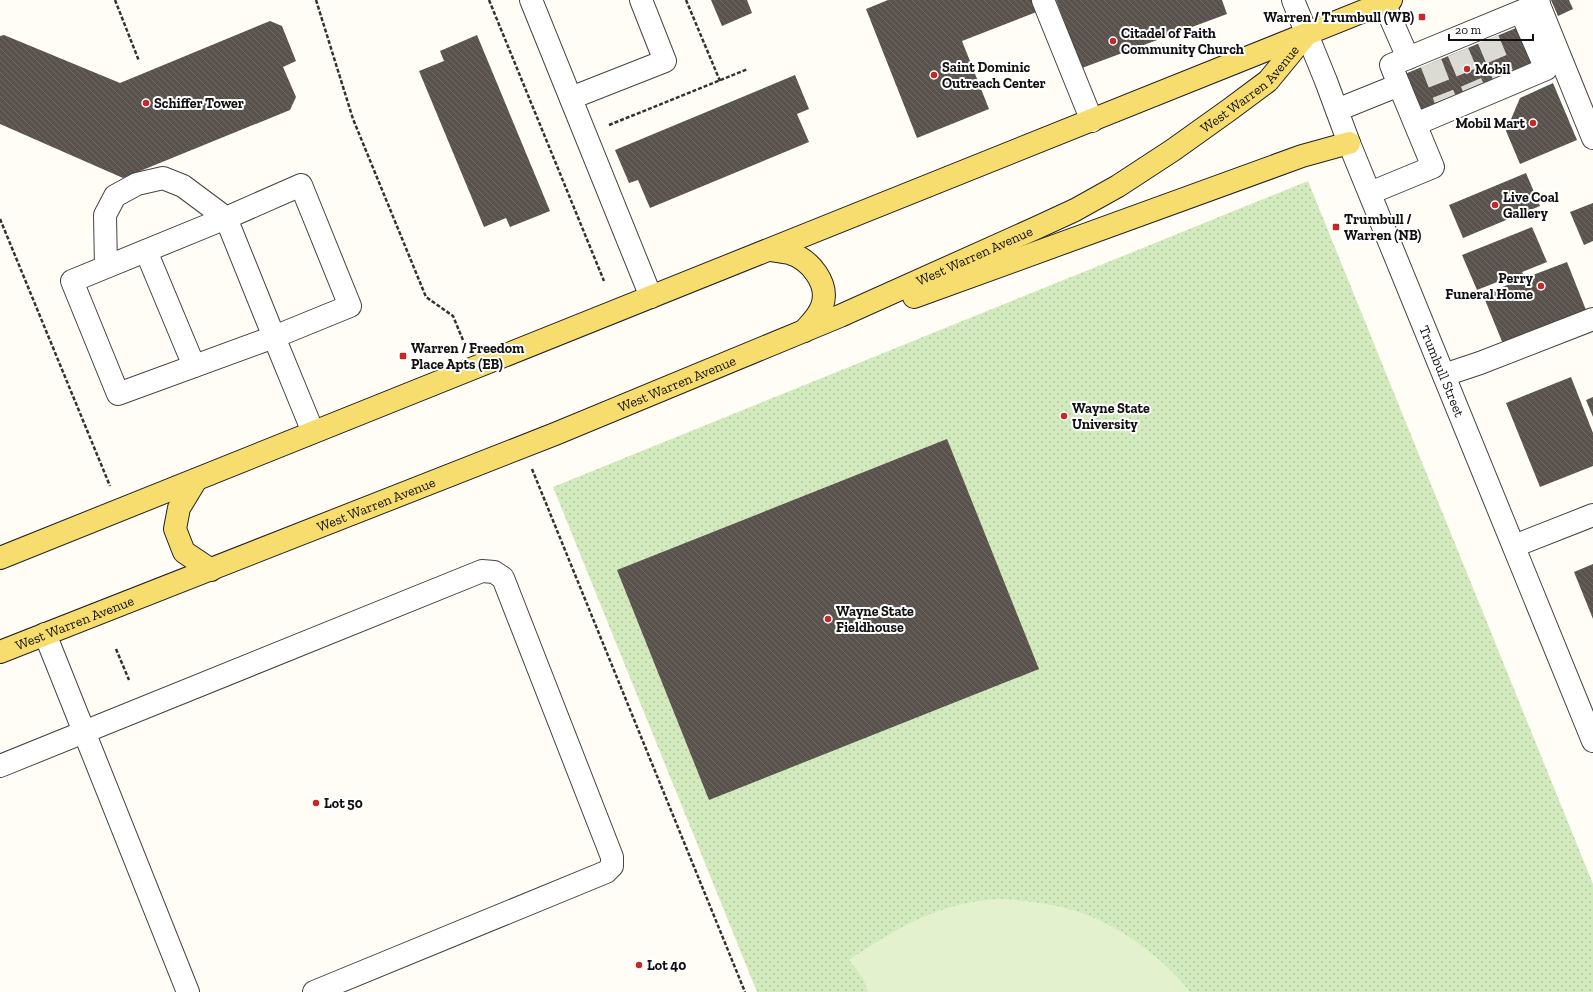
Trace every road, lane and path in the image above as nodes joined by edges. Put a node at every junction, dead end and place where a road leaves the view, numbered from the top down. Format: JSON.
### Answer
{"nodes":[{"id":1,"x":115,"y":0,"type":"edge"},
{"id":2,"x":316,"y":0,"type":"edge"},
{"id":3,"x":489,"y":0,"type":"edge"},
{"id":4,"x":531,"y":0,"type":"edge"},
{"id":5,"x":641,"y":0,"type":"edge"},
{"id":6,"x":686,"y":0,"type":"edge"},
{"id":7,"x":1043,"y":0,"type":"edge"},
{"id":8,"x":1293,"y":0,"type":"edge"},
{"id":9,"x":1388,"y":1,"type":"edge"},
{"id":10,"x":1532,"y":5,"type":"edge"},
{"id":11,"x":1307,"y":34,"type":"junction"},
{"id":12,"x":1421,"y":57,"type":"junction"},
{"id":13,"x":139,"y":61,"type":"dead end"},
{"id":14,"x":748,"y":70,"type":"dead end"},
{"id":15,"x":720,"y":81,"type":"junction"},
{"id":16,"x":1399,"y":85,"type":"junction"},
{"id":17,"x":571,"y":98,"type":"junction"},
{"id":18,"x":1337,"y":110,"type":"junction"},
{"id":19,"x":1092,"y":122,"type":"junction"},
{"id":20,"x":1416,"y":124,"type":"junction"},
{"id":21,"x":608,"y":126,"type":"dead end"},
{"id":22,"x":1593,"y":138,"type":"edge"},
{"id":23,"x":1349,"y":143,"type":"junction"},
{"id":24,"x":1370,"y":193,"type":"junction"},
{"id":25,"x":0,"y":218,"type":"edge"},
{"id":26,"x":226,"y":218,"type":"junction"},
{"id":27,"x":770,"y":250,"type":"junction"},
{"id":28,"x":146,"y":251,"type":"junction"},
{"id":29,"x":106,"y":267,"type":"junction"},
{"id":30,"x":604,"y":281,"type":"dead end"},
{"id":31,"x":651,"y":297,"type":"junction"},
{"id":32,"x":840,"y":316,"type":"junction"},
{"id":33,"x":1593,"y":320,"type":"edge"},
{"id":34,"x":803,"y":332,"type":"junction"},
{"id":35,"x":274,"y":337,"type":"junction"},
{"id":36,"x":194,"y":366,"type":"junction"},
{"id":37,"x":474,"y":368,"type":"junction"},
{"id":38,"x":1444,"y":375,"type":"junction"},
{"id":39,"x":313,"y":432,"type":"junction"},
{"id":40,"x":523,"y":446,"type":"junction"},
{"id":41,"x":196,"y":480,"type":"junction"},
{"id":42,"x":120,"y":510,"type":"junction"},
{"id":43,"x":1593,"y":515,"type":"edge"},
{"id":44,"x":1514,"y":546,"type":"junction"},
{"id":45,"x":0,"y":558,"type":"edge"},
{"id":46,"x":211,"y":570,"type":"junction"},
{"id":47,"x":45,"y":634,"type":"junction"},
{"id":48,"x":116,"y":649,"type":"dead end"},
{"id":49,"x":0,"y":652,"type":"edge"},
{"id":50,"x":130,"y":680,"type":"dead end"},
{"id":51,"x":84,"y":732,"type":"junction"},
{"id":52,"x":1593,"y":741,"type":"edge"},
{"id":53,"x":0,"y":766,"type":"edge"},
{"id":54,"x":188,"y":992,"type":"edge"},
{"id":55,"x":314,"y":992,"type":"edge"},
{"id":56,"x":745,"y":992,"type":"edge"}],
"edges":[{"from":1,"to":13,"type":"path"},
{"from":2,"to":37,"type":"path"},
{"from":3,"to":30,"type":"path"},
{"from":4,"to":17,"type":"street"},
{"from":5,"to":17,"type":"street"},
{"from":6,"to":15,"type":"path"},
{"from":7,"to":19,"type":"street"},
{"from":8,"to":11,"type":"street","name":"Trumbull Street"},
{"from":9,"to":11,"type":"main road","name":"West Warren Avenue"},
{"from":9,"to":12,"type":"street"},
{"from":10,"to":12,"type":"street"},
{"from":10,"to":20,"type":"street"},
{"from":10,"to":22,"type":"street"},
{"from":11,"to":18,"type":"street","name":"Trumbull Street"},
{"from":11,"to":19,"type":"main road","name":"West Warren Avenue"},
{"from":11,"to":32,"type":"main road","name":"West Warren Avenue"},
{"from":12,"to":16,"type":"street"},
{"from":14,"to":15,"type":"path"},
{"from":15,"to":21,"type":"path"},
{"from":16,"to":18,"type":"street"},
{"from":16,"to":20,"type":"street"},
{"from":17,"to":31,"type":"street"},
{"from":18,"to":23,"type":"street","name":"Trumbull Street"},
{"from":19,"to":27,"type":"main road","name":"West Warren Avenue"},
{"from":20,"to":24,"type":"street"},
{"from":23,"to":24,"type":"street","name":"Trumbull Street"},
{"from":23,"to":32,"type":"main road"},
{"from":24,"to":38,"type":"street","name":"Trumbull Street"},
{"from":25,"to":42,"type":"path"},
{"from":26,"to":28,"type":"street"},
{"from":26,"to":29,"type":"street"},
{"from":26,"to":35,"type":"street"},
{"from":26,"to":35,"type":"street"},
{"from":27,"to":31,"type":"main road","name":"West Warren Avenue"},
{"from":27,"to":34,"type":"main road"},
{"from":28,"to":29,"type":"street"},
{"from":28,"to":36,"type":"street"},
{"from":29,"to":36,"type":"street"},
{"from":31,"to":37,"type":"main road","name":"West Warren Avenue"},
{"from":32,"to":34,"type":"main road","name":"West Warren Avenue"},
{"from":33,"to":38,"type":"street"},
{"from":34,"to":40,"type":"main road","name":"West Warren Avenue"},
{"from":35,"to":36,"type":"street"},
{"from":35,"to":39,"type":"street"},
{"from":37,"to":39,"type":"main road","name":"West Warren Avenue"},
{"from":38,"to":44,"type":"street","name":"Trumbull Street"},
{"from":39,"to":41,"type":"main road","name":"West Warren Avenue"},
{"from":40,"to":46,"type":"main road","name":"West Warren Avenue"},
{"from":40,"to":56,"type":"path"},
{"from":41,"to":42,"type":"main road","name":"West Warren Avenue"},
{"from":41,"to":46,"type":"main road"},
{"from":42,"to":45,"type":"main road","name":"West Warren Avenue"},
{"from":43,"to":44,"type":"street"},
{"from":44,"to":52,"type":"street","name":"Trumbull Street"},
{"from":46,"to":47,"type":"main road","name":"West Warren Avenue"},
{"from":47,"to":49,"type":"main road","name":"West Warren Avenue"},
{"from":47,"to":51,"type":"street"},
{"from":48,"to":50,"type":"path"},
{"from":51,"to":53,"type":"street"},
{"from":51,"to":54,"type":"street"},
{"from":51,"to":55,"type":"street"}]}
